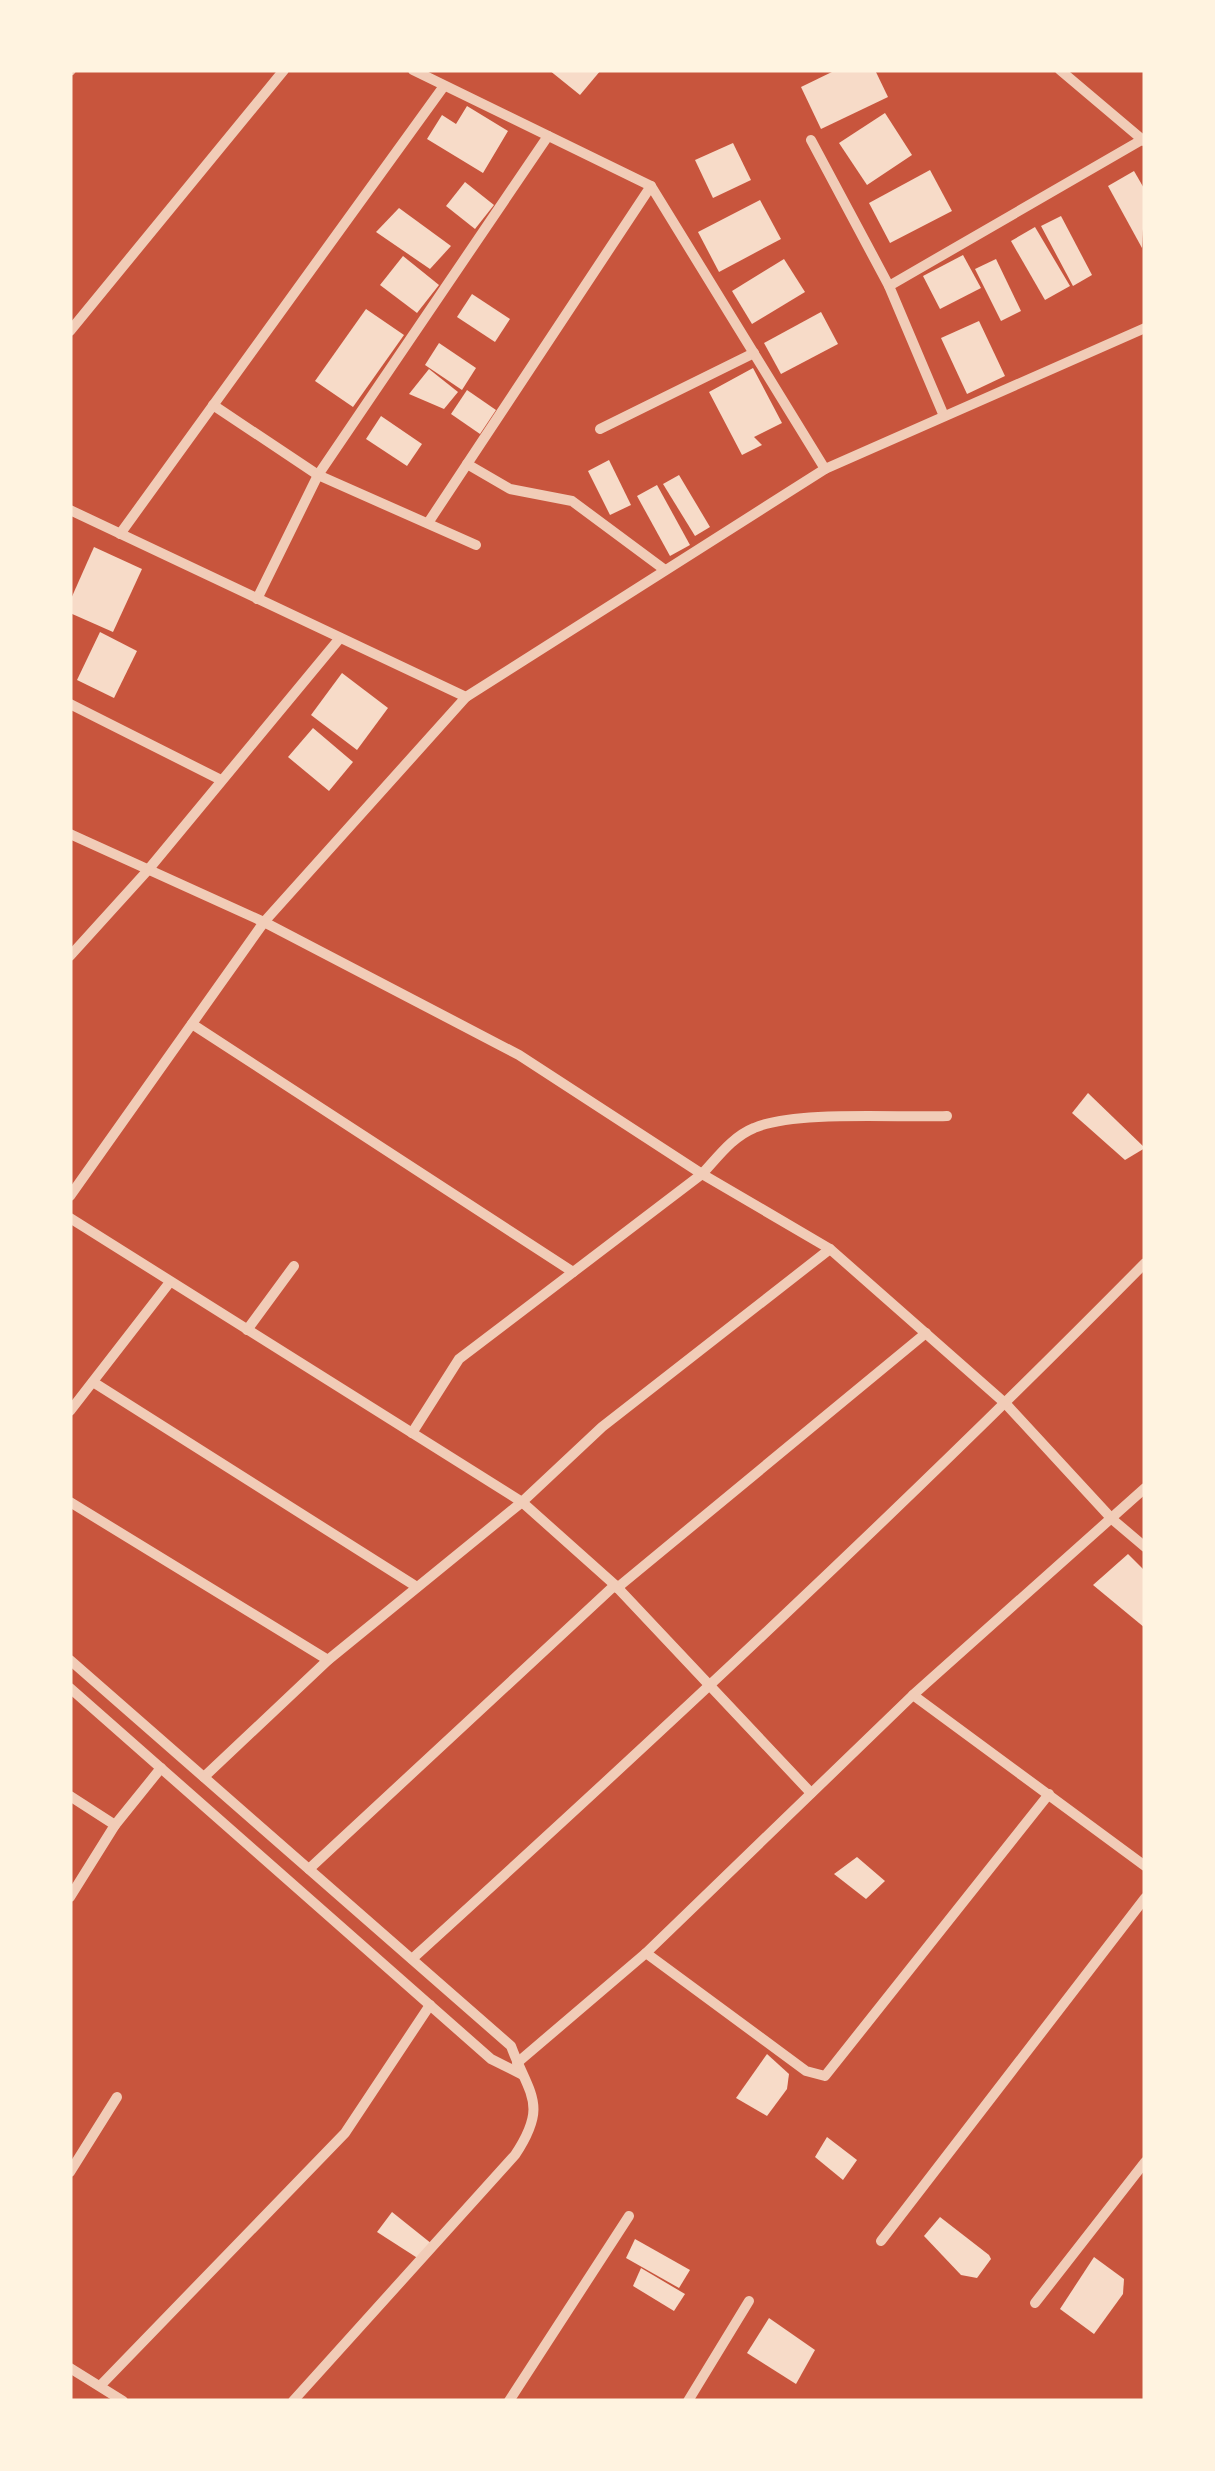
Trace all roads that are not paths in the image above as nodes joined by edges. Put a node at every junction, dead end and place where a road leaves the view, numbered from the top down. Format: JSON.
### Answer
{"nodes":[{"id":1,"x":284,"y":70,"type":"edge"},
{"id":2,"x":413,"y":70,"type":"edge"},
{"id":3,"x":1060,"y":70,"type":"edge"},
{"id":4,"x":444,"y":86,"type":"junction"},
{"id":5,"x":548,"y":136,"type":"junction"},
{"id":6,"x":811,"y":140,"type":"dead end"},
{"id":7,"x":1144,"y":140,"type":"edge"},
{"id":8,"x":651,"y":186,"type":"junction"},
{"id":9,"x":889,"y":286,"type":"junction"},
{"id":10,"x":1145,"y":328,"type":"edge"},
{"id":11,"x":70,"y":332,"type":"edge"},
{"id":12,"x":754,"y":353,"type":"junction"},
{"id":13,"x":214,"y":405,"type":"junction"},
{"id":14,"x":944,"y":416,"type":"junction"},
{"id":15,"x":600,"y":429,"type":"dead end"},
{"id":16,"x":467,"y":464,"type":"junction"},
{"id":17,"x":825,"y":469,"type":"junction"},
{"id":18,"x":318,"y":475,"type":"junction"},
{"id":19,"x":70,"y":510,"type":"edge"},
{"id":20,"x":84,"y":517,"type":"junction"},
{"id":21,"x":428,"y":524,"type":"junction"},
{"id":22,"x":70,"y":525,"type":"edge"},
{"id":23,"x":120,"y":534,"type":"junction"},
{"id":24,"x":476,"y":544,"type":"dead end"},
{"id":25,"x":665,"y":570,"type":"junction"},
{"id":26,"x":258,"y":599,"type":"junction"},
{"id":27,"x":340,"y":638,"type":"junction"},
{"id":28,"x":466,"y":697,"type":"junction"},
{"id":29,"x":70,"y":704,"type":"edge"},
{"id":30,"x":222,"y":780,"type":"junction"},
{"id":31,"x":70,"y":834,"type":"edge"},
{"id":32,"x":148,"y":870,"type":"junction"},
{"id":33,"x":264,"y":922,"type":"junction"},
{"id":34,"x":70,"y":956,"type":"edge"},
{"id":35,"x":192,"y":1024,"type":"junction"},
{"id":36,"x":947,"y":1116,"type":"dead end"},
{"id":37,"x":702,"y":1174,"type":"junction"},
{"id":38,"x":75,"y":1179,"type":"edge"},
{"id":39,"x":70,"y":1196,"type":"edge"},
{"id":40,"x":70,"y":1218,"type":"edge"},
{"id":41,"x":830,"y":1249,"type":"junction"},
{"id":42,"x":1145,"y":1263,"type":"edge"},
{"id":43,"x":294,"y":1266,"type":"dead end"},
{"id":44,"x":573,"y":1272,"type":"junction"},
{"id":45,"x":170,"y":1282,"type":"junction"},
{"id":46,"x":247,"y":1330,"type":"junction"},
{"id":47,"x":926,"y":1333,"type":"junction"},
{"id":48,"x":93,"y":1382,"type":"junction"},
{"id":49,"x":1006,"y":1404,"type":"junction"},
{"id":50,"x":70,"y":1411,"type":"edge"},
{"id":51,"x":412,"y":1434,"type":"junction"},
{"id":52,"x":1145,"y":1488,"type":"edge"},
{"id":53,"x":70,"y":1502,"type":"edge"},
{"id":54,"x":522,"y":1502,"type":"junction"},
{"id":55,"x":1112,"y":1519,"type":"junction"},
{"id":56,"x":1145,"y":1547,"type":"edge"},
{"id":57,"x":616,"y":1586,"type":"junction"},
{"id":58,"x":417,"y":1587,"type":"junction"},
{"id":59,"x":70,"y":1660,"type":"edge"},
{"id":60,"x":328,"y":1660,"type":"junction"},
{"id":61,"x":70,"y":1688,"type":"edge"},
{"id":62,"x":710,"y":1688,"type":"junction"},
{"id":63,"x":913,"y":1695,"type":"junction"},
{"id":64,"x":160,"y":1768,"type":"junction"},
{"id":65,"x":204,"y":1777,"type":"junction"},
{"id":66,"x":812,"y":1793,"type":"junction"},
{"id":67,"x":1049,"y":1794,"type":"junction"},
{"id":68,"x":70,"y":1796,"type":"edge"},
{"id":69,"x":115,"y":1826,"type":"junction"},
{"id":70,"x":1145,"y":1866,"type":"edge"},
{"id":71,"x":309,"y":1869,"type":"junction"},
{"id":72,"x":70,"y":1897,"type":"edge"},
{"id":73,"x":1145,"y":1898,"type":"edge"},
{"id":74,"x":646,"y":1953,"type":"junction"},
{"id":75,"x":412,"y":1958,"type":"junction"},
{"id":76,"x":430,"y":2005,"type":"junction"},
{"id":77,"x":519,"y":2068,"type":"junction"},
{"id":78,"x":117,"y":2097,"type":"dead end"},
{"id":79,"x":1145,"y":2162,"type":"edge"},
{"id":80,"x":70,"y":2172,"type":"edge"},
{"id":81,"x":629,"y":2216,"type":"dead end"},
{"id":82,"x":881,"y":2241,"type":"dead end"},
{"id":83,"x":749,"y":2301,"type":"dead end"},
{"id":84,"x":1035,"y":2303,"type":"dead end"},
{"id":85,"x":70,"y":2368,"type":"edge"},
{"id":86,"x":100,"y":2386,"type":"junction"},
{"id":87,"x":123,"y":2401,"type":"edge"},
{"id":88,"x":293,"y":2401,"type":"edge"},
{"id":89,"x":508,"y":2401,"type":"edge"},
{"id":90,"x":688,"y":2401,"type":"edge"}],
"edges":[{"from":1,"to":11,"type":"street"},
{"from":2,"to":4,"type":"street"},
{"from":3,"to":7,"type":"street"},
{"from":4,"to":5,"type":"street"},
{"from":4,"to":13,"type":"street"},
{"from":5,"to":8,"type":"street"},
{"from":5,"to":18,"type":"street"},
{"from":6,"to":9,"type":"street"},
{"from":7,"to":9,"type":"street"},
{"from":8,"to":12,"type":"street"},
{"from":8,"to":16,"type":"street"},
{"from":9,"to":14,"type":"street"},
{"from":10,"to":14,"type":"street"},
{"from":12,"to":15,"type":"street"},
{"from":12,"to":17,"type":"street"},
{"from":13,"to":18,"type":"street"},
{"from":13,"to":23,"type":"street"},
{"from":14,"to":17,"type":"street"},
{"from":16,"to":21,"type":"street"},
{"from":16,"to":25,"type":"street"},
{"from":17,"to":25,"type":"street"},
{"from":18,"to":21,"type":"street"},
{"from":18,"to":26,"type":"street"},
{"from":19,"to":20,"type":"street"},
{"from":20,"to":22,"type":"street"},
{"from":20,"to":23,"type":"street"},
{"from":21,"to":24,"type":"street"},
{"from":23,"to":26,"type":"street"},
{"from":25,"to":28,"type":"street"},
{"from":26,"to":27,"type":"street"},
{"from":27,"to":28,"type":"street"},
{"from":27,"to":30,"type":"street"},
{"from":28,"to":33,"type":"street"},
{"from":29,"to":30,"type":"street"},
{"from":30,"to":32,"type":"street"},
{"from":31,"to":32,"type":"street"},
{"from":32,"to":33,"type":"street"},
{"from":32,"to":34,"type":"street"},
{"from":33,"to":35,"type":"street"},
{"from":33,"to":37,"type":"street"},
{"from":35,"to":38,"type":"street"},
{"from":35,"to":44,"type":"street"},
{"from":36,"to":37,"type":"street"},
{"from":37,"to":41,"type":"street"},
{"from":37,"to":44,"type":"street"},
{"from":38,"to":39,"type":"street"},
{"from":40,"to":45,"type":"street"},
{"from":41,"to":47,"type":"street"},
{"from":41,"to":54,"type":"street"},
{"from":42,"to":49,"type":"street"},
{"from":43,"to":46,"type":"street"},
{"from":44,"to":51,"type":"street"},
{"from":45,"to":46,"type":"street"},
{"from":45,"to":48,"type":"street"},
{"from":46,"to":51,"type":"street"},
{"from":47,"to":49,"type":"street"},
{"from":47,"to":57,"type":"street"},
{"from":48,"to":50,"type":"street"},
{"from":48,"to":58,"type":"street"},
{"from":49,"to":55,"type":"street"},
{"from":49,"to":62,"type":"street"},
{"from":51,"to":54,"type":"street"},
{"from":52,"to":55,"type":"street"},
{"from":53,"to":60,"type":"street"},
{"from":54,"to":57,"type":"street"},
{"from":54,"to":58,"type":"street"},
{"from":55,"to":56,"type":"street"},
{"from":55,"to":63,"type":"street"},
{"from":57,"to":62,"type":"street"},
{"from":57,"to":71,"type":"street"},
{"from":58,"to":60,"type":"street"},
{"from":59,"to":65,"type":"street"},
{"from":60,"to":65,"type":"street"},
{"from":61,"to":64,"type":"street"},
{"from":62,"to":66,"type":"street"},
{"from":62,"to":75,"type":"street"},
{"from":63,"to":66,"type":"street"},
{"from":63,"to":67,"type":"street"},
{"from":64,"to":69,"type":"street"},
{"from":64,"to":76,"type":"street"},
{"from":65,"to":71,"type":"street"},
{"from":66,"to":74,"type":"street"},
{"from":67,"to":70,"type":"street"},
{"from":67,"to":74,"type":"street"},
{"from":68,"to":69,"type":"street"},
{"from":69,"to":72,"type":"street"},
{"from":71,"to":75,"type":"street"},
{"from":73,"to":82,"type":"street"},
{"from":74,"to":77,"type":"street"},
{"from":75,"to":77,"type":"street"},
{"from":76,"to":77,"type":"street"},
{"from":76,"to":86,"type":"street"},
{"from":77,"to":88,"type":"street"},
{"from":78,"to":80,"type":"street"},
{"from":79,"to":84,"type":"street"},
{"from":81,"to":89,"type":"street"},
{"from":83,"to":90,"type":"street"},
{"from":85,"to":86,"type":"street"},
{"from":86,"to":87,"type":"street"}]}
